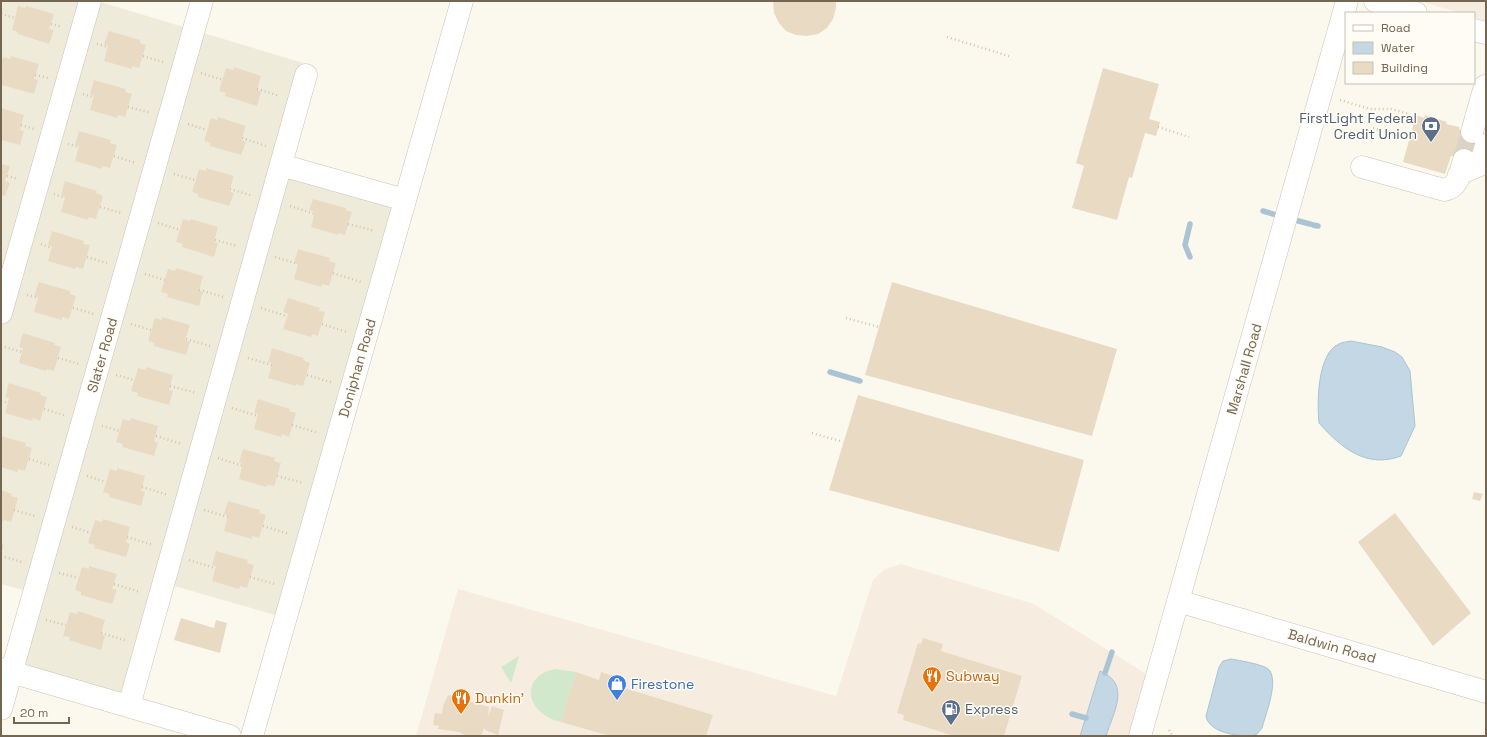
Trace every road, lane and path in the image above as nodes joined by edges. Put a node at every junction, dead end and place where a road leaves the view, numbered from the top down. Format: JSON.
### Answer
{"nodes":[{"id":1,"x":90,"y":1,"type":"edge"},
{"id":2,"x":202,"y":1,"type":"edge"},
{"id":3,"x":462,"y":1,"type":"edge"},
{"id":4,"x":1347,"y":1,"type":"edge"},
{"id":5,"x":1375,"y":1,"type":"edge"},
{"id":6,"x":1413,"y":12,"type":"edge"},
{"id":7,"x":1,"y":14,"type":"edge"},
{"id":8,"x":15,"y":18,"type":"dead end"},
{"id":9,"x":1475,"y":30,"type":"edge"},
{"id":10,"x":1486,"y":33,"type":"edge"},
{"id":11,"x":947,"y":37,"type":"dead end"},
{"id":12,"x":1012,"y":56,"type":"dead end"},
{"id":13,"x":306,"y":75,"type":"dead end"},
{"id":14,"x":1485,"y":86,"type":"dead end"},
{"id":15,"x":1321,"y":94,"type":"junction"},
{"id":16,"x":1410,"y":114,"type":"dead end"},
{"id":17,"x":1158,"y":127,"type":"dead end"},
{"id":18,"x":1373,"y":128,"type":"dead end"},
{"id":19,"x":1480,"y":130,"type":"edge"},
{"id":20,"x":1189,"y":137,"type":"dead end"},
{"id":21,"x":1403,"y":137,"type":"dead end"},
{"id":22,"x":242,"y":138,"type":"dead end"},
{"id":23,"x":283,"y":158,"type":"junction"},
{"id":24,"x":1362,"y":167,"type":"dead end"},
{"id":25,"x":405,"y":200,"type":"junction"},
{"id":26,"x":348,"y":224,"type":"dead end"},
{"id":27,"x":394,"y":236,"type":"junction"},
{"id":28,"x":333,"y":274,"type":"dead end"},
{"id":29,"x":364,"y":282,"type":"dead end"},
{"id":30,"x":1,"y":312,"type":"edge"},
{"id":31,"x":846,"y":318,"type":"dead end"},
{"id":32,"x":322,"y":324,"type":"dead end"},
{"id":33,"x":879,"y":328,"type":"dead end"},
{"id":34,"x":350,"y":333,"type":"dead end"},
{"id":35,"x":1,"y":346,"type":"edge"},
{"id":36,"x":22,"y":352,"type":"dead end"},
{"id":37,"x":307,"y":375,"type":"dead end"},
{"id":38,"x":336,"y":383,"type":"dead end"},
{"id":39,"x":170,"y":386,"type":"dead end"},
{"id":40,"x":1,"y":401,"type":"edge"},
{"id":41,"x":215,"y":401,"type":"junction"},
{"id":42,"x":8,"y":403,"type":"dead end"},
{"id":43,"x":258,"y":416,"type":"dead end"},
{"id":44,"x":292,"y":425,"type":"dead end"},
{"id":45,"x":812,"y":433,"type":"dead end"},
{"id":46,"x":320,"y":434,"type":"dead end"},
{"id":47,"x":156,"y":436,"type":"dead end"},
{"id":48,"x":844,"y":442,"type":"dead end"},
{"id":49,"x":201,"y":451,"type":"junction"},
{"id":50,"x":243,"y":466,"type":"dead end"},
{"id":51,"x":278,"y":476,"type":"dead end"},
{"id":52,"x":306,"y":484,"type":"dead end"},
{"id":53,"x":142,"y":487,"type":"dead end"},
{"id":54,"x":186,"y":502,"type":"junction"},
{"id":55,"x":228,"y":517,"type":"dead end"},
{"id":56,"x":263,"y":526,"type":"dead end"},
{"id":57,"x":292,"y":534,"type":"dead end"},
{"id":58,"x":127,"y":538,"type":"dead end"},
{"id":59,"x":172,"y":553,"type":"junction"},
{"id":60,"x":215,"y":568,"type":"dead end"},
{"id":61,"x":250,"y":577,"type":"dead end"},
{"id":62,"x":114,"y":584,"type":"dead end"},
{"id":63,"x":277,"y":585,"type":"dead end"},
{"id":64,"x":160,"y":597,"type":"junction"},
{"id":65,"x":1178,"y":601,"type":"junction"},
{"id":66,"x":101,"y":633,"type":"dead end"},
{"id":67,"x":146,"y":647,"type":"junction"},
{"id":68,"x":6,"y":670,"type":"edge"},
{"id":69,"x":1486,"y":692,"type":"edge"},
{"id":70,"x":129,"y":706,"type":"junction"},
{"id":71,"x":1,"y":709,"type":"edge"},
{"id":72,"x":1169,"y":730,"type":"dead end"},
{"id":73,"x":230,"y":736,"type":"edge"},
{"id":74,"x":252,"y":736,"type":"edge"},
{"id":75,"x":1140,"y":736,"type":"edge"},
{"id":76,"x":1173,"y":736,"type":"edge"}],
"edges":[{"from":1,"to":30,"type":"street"},
{"from":2,"to":68,"type":"street","name":"Slater Road"},
{"from":3,"to":25,"type":"street","name":"Doniphan Road"},
{"from":4,"to":15,"type":"street","name":"Marshall Road"},
{"from":5,"to":6,"type":"street"},
{"from":7,"to":8,"type":"path"},
{"from":9,"to":10,"type":"street"},
{"from":11,"to":12,"type":"path"},
{"from":13,"to":23,"type":"street"},
{"from":14,"to":19,"type":"street"},
{"from":15,"to":16,"type":"path"},
{"from":15,"to":65,"type":"street","name":"Marshall Road"},
{"from":17,"to":20,"type":"path"},
{"from":18,"to":21,"type":"path"},
{"from":19,"to":24,"type":"street"},
{"from":22,"to":23,"type":"path"},
{"from":23,"to":25,"type":"street"},
{"from":23,"to":41,"type":"street"},
{"from":25,"to":27,"type":"street","name":"Doniphan Road"},
{"from":26,"to":27,"type":"path"},
{"from":27,"to":74,"type":"street","name":"Doniphan Road"},
{"from":28,"to":29,"type":"path"},
{"from":31,"to":33,"type":"path"},
{"from":32,"to":34,"type":"path"},
{"from":35,"to":36,"type":"path"},
{"from":37,"to":38,"type":"path"},
{"from":39,"to":41,"type":"path"},
{"from":40,"to":42,"type":"path"},
{"from":41,"to":43,"type":"path"},
{"from":41,"to":49,"type":"street"},
{"from":44,"to":46,"type":"path"},
{"from":45,"to":48,"type":"path"},
{"from":47,"to":49,"type":"path"},
{"from":49,"to":50,"type":"path"},
{"from":49,"to":54,"type":"street"},
{"from":51,"to":52,"type":"path"},
{"from":53,"to":54,"type":"path"},
{"from":54,"to":55,"type":"path"},
{"from":54,"to":59,"type":"street"},
{"from":56,"to":57,"type":"path"},
{"from":58,"to":59,"type":"path"},
{"from":59,"to":60,"type":"path"},
{"from":59,"to":64,"type":"street"},
{"from":61,"to":63,"type":"path"},
{"from":62,"to":64,"type":"path"},
{"from":64,"to":67,"type":"street"},
{"from":65,"to":69,"type":"street","name":"Baldwin Road"},
{"from":65,"to":75,"type":"street","name":"Marshall Road"},
{"from":66,"to":67,"type":"path"},
{"from":67,"to":70,"type":"street"},
{"from":68,"to":70,"type":"street"},
{"from":68,"to":71,"type":"street","name":"Slater Road"},
{"from":70,"to":73,"type":"street"},
{"from":72,"to":76,"type":"path"}]}
